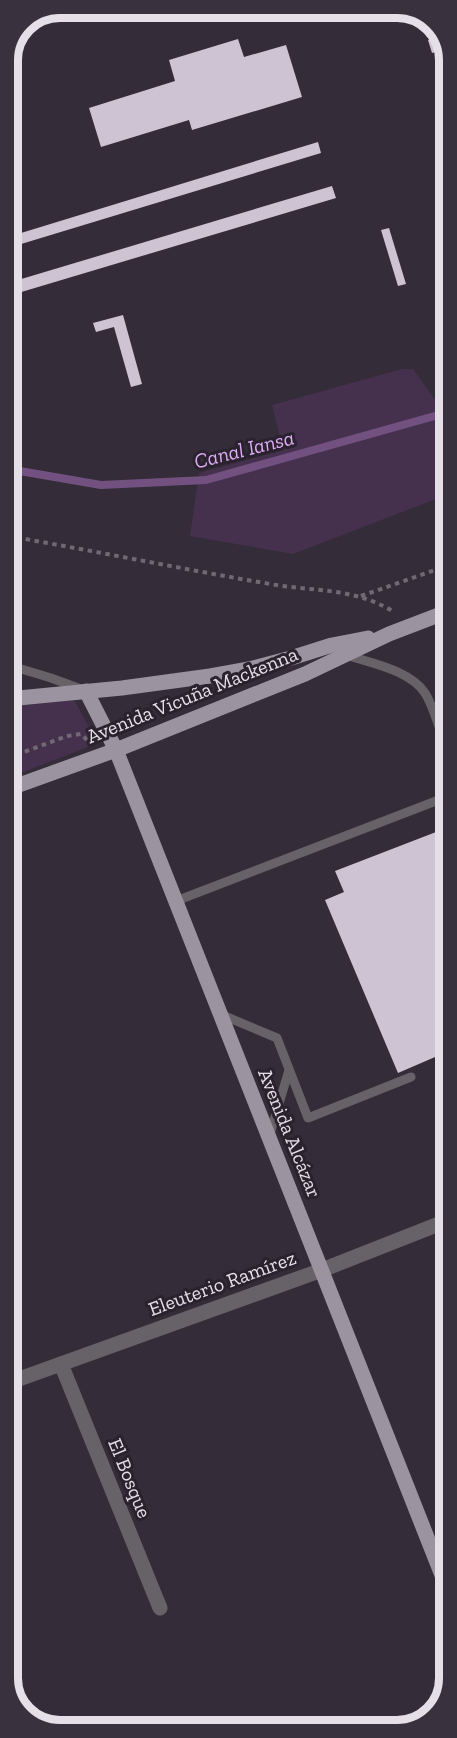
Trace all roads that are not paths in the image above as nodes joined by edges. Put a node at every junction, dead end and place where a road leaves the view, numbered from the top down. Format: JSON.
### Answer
{"nodes":[{"id":1,"x":439,"y":615,"type":"edge"},
{"id":2,"x":389,"y":634,"type":"junction"},
{"id":3,"x":346,"y":655,"type":"junction"},
{"id":4,"x":18,"y":668,"type":"edge"},
{"id":5,"x":86,"y":691,"type":"junction"},
{"id":6,"x":18,"y":698,"type":"edge"},
{"id":7,"x":439,"y":719,"type":"edge"},
{"id":8,"x":116,"y":750,"type":"junction"},
{"id":9,"x":18,"y":785,"type":"edge"},
{"id":10,"x":439,"y":800,"type":"edge"},
{"id":11,"x":176,"y":901,"type":"junction"},
{"id":12,"x":220,"y":1014,"type":"junction"},
{"id":13,"x":290,"y":1070,"type":"junction"},
{"id":14,"x":411,"y":1077,"type":"dead end"},
{"id":15,"x":269,"y":1137,"type":"junction"},
{"id":16,"x":439,"y":1224,"type":"edge"},
{"id":17,"x":322,"y":1270,"type":"junction"},
{"id":18,"x":61,"y":1364,"type":"junction"},
{"id":19,"x":18,"y":1379,"type":"edge"},
{"id":20,"x":439,"y":1568,"type":"edge"},
{"id":21,"x":160,"y":1608,"type":"dead end"}],
"edges":[{"from":1,"to":2,"type":"main road","name":"Avenida Vicuña Mackenna"},
{"from":2,"to":3,"type":"main road","name":"Avenida Vicuña Mackenna"},
{"from":2,"to":5,"type":"main road","name":"Avenida Vicuña Mackenna"},
{"from":3,"to":7,"type":"lane"},
{"from":3,"to":8,"type":"main road","name":"Avenida Vicuña Mackenna"},
{"from":4,"to":5,"type":"lane","name":"Avenida Vicuña Mackenna"},
{"from":5,"to":6,"type":"main road","name":"Avenida Vicuña Mackenna"},
{"from":5,"to":8,"type":"main road","name":"Avenida Alcázar"},
{"from":8,"to":9,"type":"main road","name":"Avenida Vicuña Mackenna"},
{"from":8,"to":11,"type":"main road","name":"Avenida Alcázar"},
{"from":10,"to":11,"type":"lane"},
{"from":11,"to":12,"type":"main road","name":"Avenida Alcázar"},
{"from":12,"to":13,"type":"lane"},
{"from":12,"to":15,"type":"main road","name":"Avenida Alcázar"},
{"from":13,"to":14,"type":"lane"},
{"from":13,"to":15,"type":"lane"},
{"from":15,"to":17,"type":"main road","name":"Avenida Alcázar"},
{"from":16,"to":17,"type":"street","name":"Eleuterio Ramírez"},
{"from":17,"to":18,"type":"street","name":"Eleuterio Ramírez"},
{"from":17,"to":20,"type":"main road","name":"Avenida Alcázar"},
{"from":18,"to":19,"type":"street","name":"Eleuterio Ramírez"},
{"from":18,"to":21,"type":"street","name":"El Bosque"}]}
